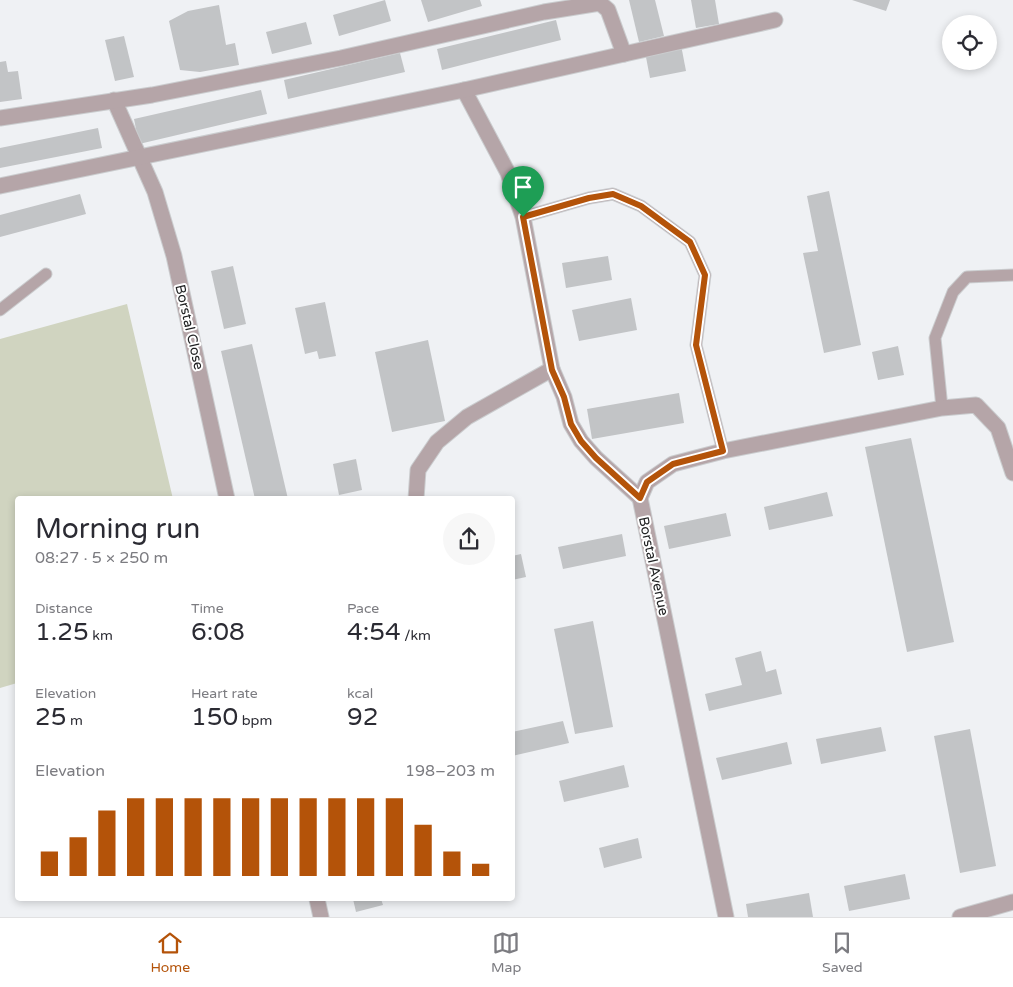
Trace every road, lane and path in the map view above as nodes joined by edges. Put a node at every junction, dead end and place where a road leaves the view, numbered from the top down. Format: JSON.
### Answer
{"nodes":[{"id":1,"x":774,"y":20,"type":"dead end"},
{"id":2,"x":624,"y":54,"type":"junction"},
{"id":3,"x":464,"y":90,"type":"junction"},
{"id":4,"x":114,"y":100,"type":"junction"},
{"id":5,"x":0,"y":118,"type":"edge"},
{"id":6,"x":141,"y":159,"type":"junction"},
{"id":7,"x":0,"y":186,"type":"edge"},
{"id":8,"x":523,"y":217,"type":"junction"},
{"id":9,"x":46,"y":274,"type":"dead end"},
{"id":10,"x":1013,"y":275,"type":"edge"},
{"id":11,"x":0,"y":310,"type":"edge"},
{"id":12,"x":552,"y":370,"type":"junction"},
{"id":13,"x":942,"y":408,"type":"junction"},
{"id":14,"x":723,"y":451,"type":"junction"},
{"id":15,"x":1013,"y":473,"type":"edge"},
{"id":16,"x":226,"y":496,"type":"edge"},
{"id":17,"x":416,"y":496,"type":"edge"},
{"id":18,"x":640,"y":498,"type":"junction"},
{"id":19,"x":317,"y":901,"type":"edge"},
{"id":20,"x":1013,"y":902,"type":"edge"},
{"id":21,"x":321,"y":917,"type":"edge"},
{"id":22,"x":726,"y":917,"type":"edge"},
{"id":23,"x":960,"y":917,"type":"edge"}],
"edges":[{"from":1,"to":2,"type":"street"},
{"from":2,"to":3,"type":"street"},
{"from":2,"to":4,"type":"street"},
{"from":3,"to":6,"type":"street"},
{"from":3,"to":8,"type":"street"},
{"from":4,"to":5,"type":"street"},
{"from":4,"to":6,"type":"street","name":"Borstal Close"},
{"from":6,"to":7,"type":"street"},
{"from":6,"to":16,"type":"street","name":"Borstal Close"},
{"from":8,"to":12,"type":"street"},
{"from":8,"to":14,"type":"lane"},
{"from":9,"to":11,"type":"lane"},
{"from":10,"to":13,"type":"lane"},
{"from":12,"to":17,"type":"street"},
{"from":12,"to":18,"type":"street"},
{"from":13,"to":14,"type":"street","name":"Borstal Avenue"},
{"from":13,"to":15,"type":"street","name":"Borstal Avenue"},
{"from":14,"to":18,"type":"street","name":"Borstal Avenue"},
{"from":18,"to":22,"type":"street","name":"Borstal Avenue"},
{"from":19,"to":21,"type":"street"},
{"from":20,"to":23,"type":"street"}]}
